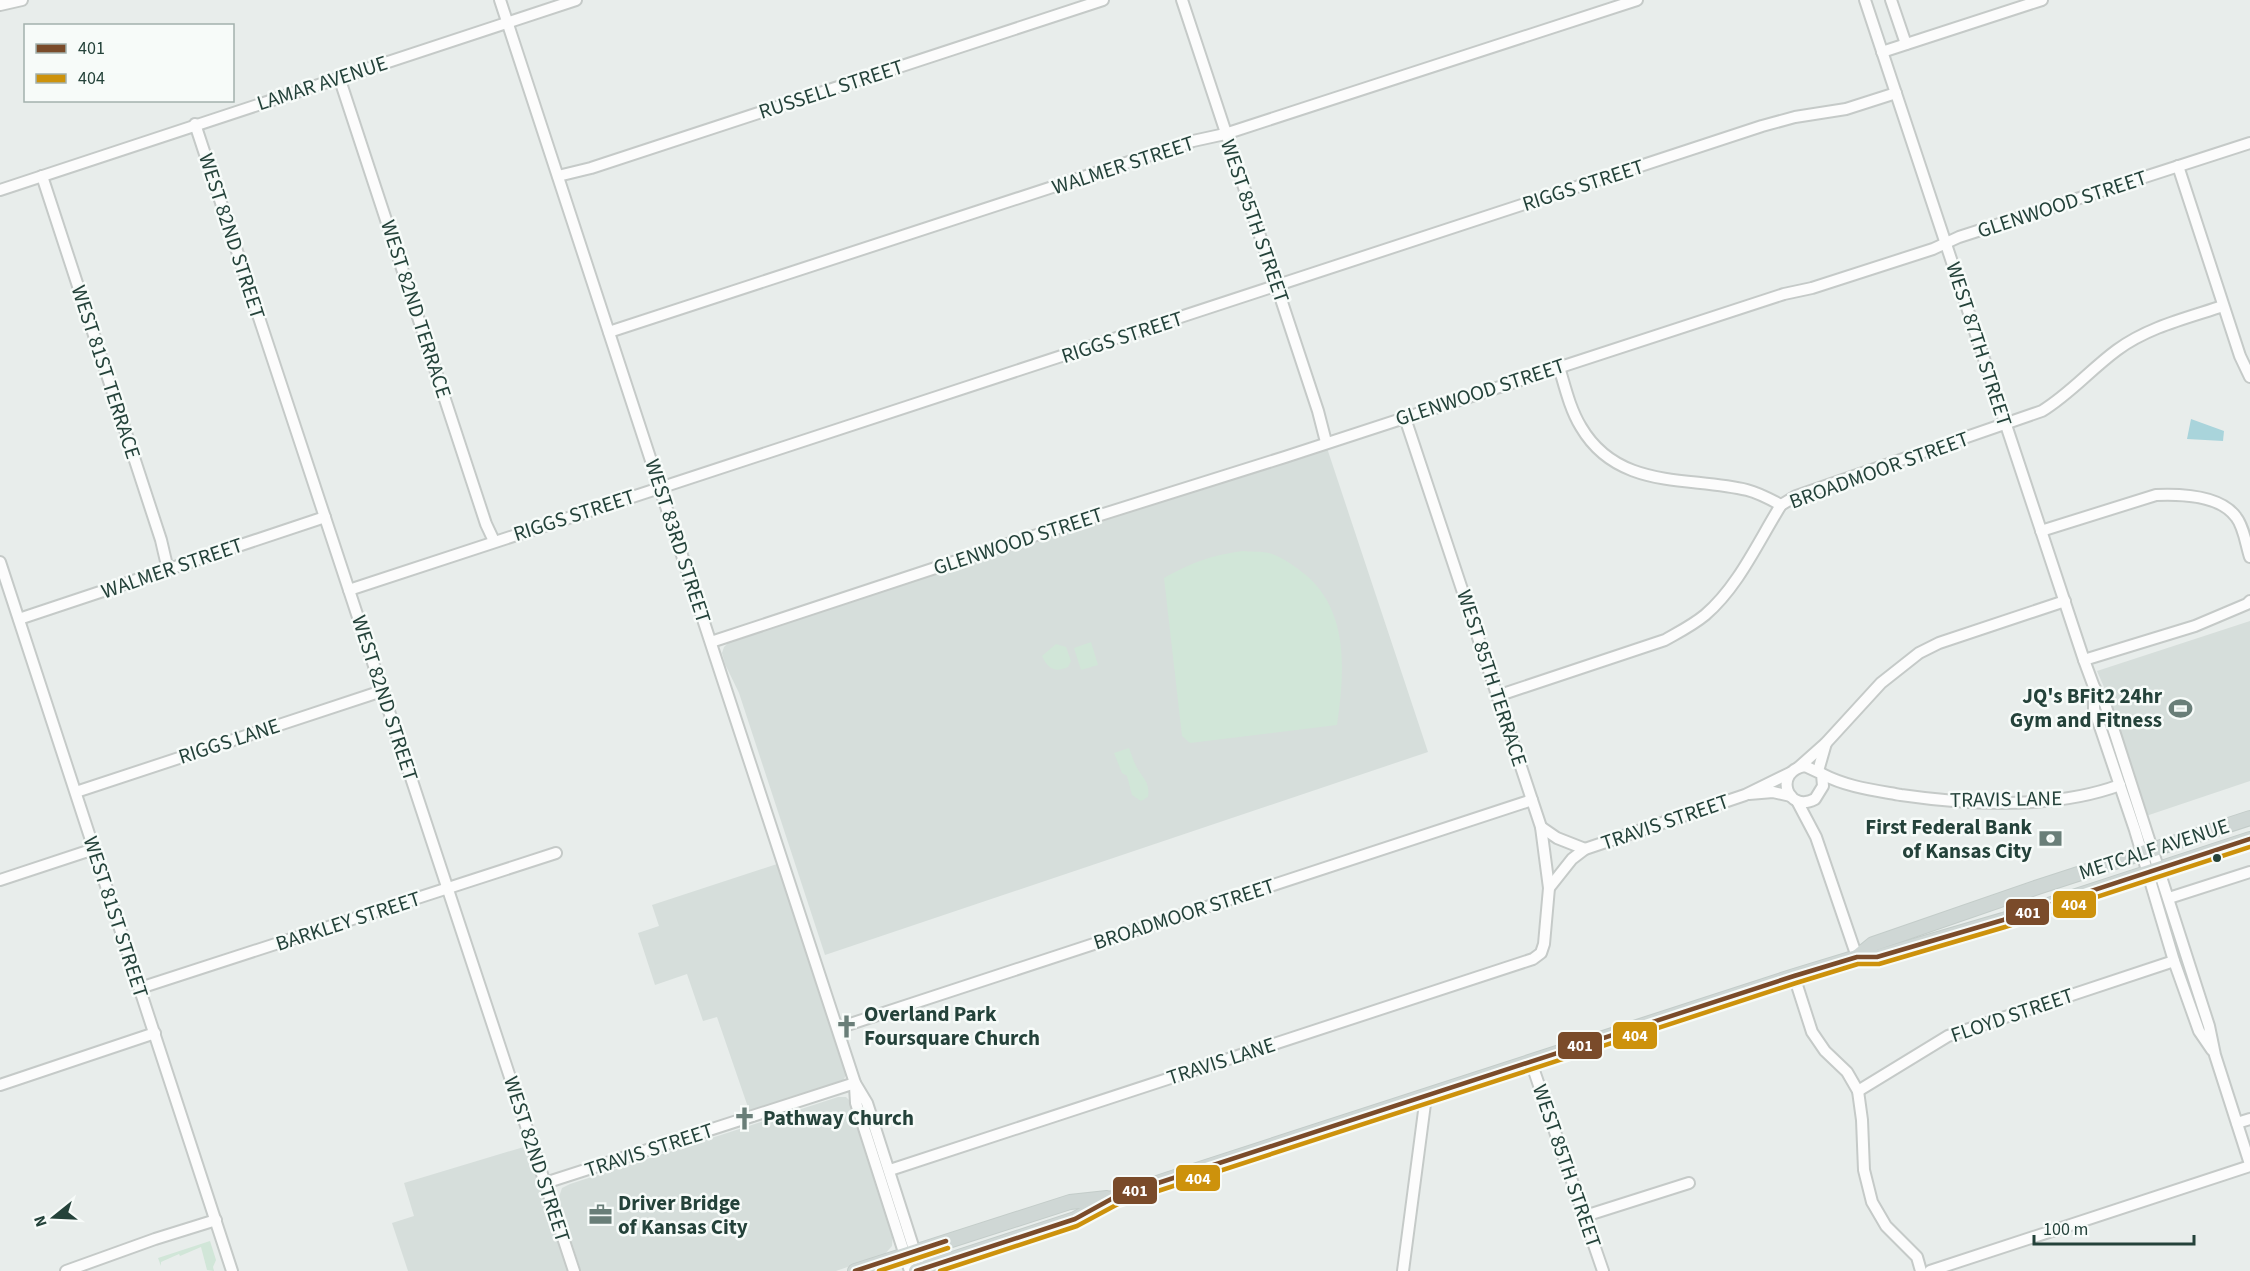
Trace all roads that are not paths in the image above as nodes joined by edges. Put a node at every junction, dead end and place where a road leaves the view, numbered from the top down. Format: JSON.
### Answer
{"nodes":[{"id":1,"x":22,"y":0,"type":"edge"},
{"id":2,"x":500,"y":0,"type":"edge"},
{"id":3,"x":576,"y":0,"type":"edge"},
{"id":4,"x":1103,"y":0,"type":"edge"},
{"id":5,"x":1182,"y":0,"type":"edge"},
{"id":6,"x":1637,"y":0,"type":"edge"},
{"id":7,"x":1865,"y":0,"type":"edge"},
{"id":8,"x":1891,"y":0,"type":"edge"},
{"id":9,"x":2042,"y":0,"type":"edge"},
{"id":10,"x":0,"y":5,"type":"edge"},
{"id":11,"x":507,"y":22,"type":"junction"},
{"id":12,"x":1906,"y":44,"type":"junction"},
{"id":13,"x":1882,"y":52,"type":"junction"},
{"id":14,"x":339,"y":76,"type":"junction"},
{"id":15,"x":1896,"y":93,"type":"junction"},
{"id":16,"x":195,"y":124,"type":"junction"},
{"id":17,"x":1226,"y":134,"type":"junction"},
{"id":18,"x":2250,"y":143,"type":"edge"},
{"id":19,"x":2178,"y":166,"type":"junction"},
{"id":20,"x":42,"y":176,"type":"junction"},
{"id":21,"x":558,"y":176,"type":"junction"},
{"id":22,"x":0,"y":190,"type":"edge"},
{"id":23,"x":1946,"y":243,"type":"junction"},
{"id":24,"x":1277,"y":286,"type":"junction"},
{"id":25,"x":2223,"y":306,"type":"junction"},
{"id":26,"x":609,"y":332,"type":"junction"},
{"id":27,"x":1559,"y":366,"type":"junction"},
{"id":28,"x":2250,"y":377,"type":"edge"},
{"id":29,"x":1405,"y":418,"type":"junction"},
{"id":30,"x":2006,"y":425,"type":"junction"},
{"id":31,"x":1326,"y":442,"type":"junction"},
{"id":32,"x":660,"y":487,"type":"junction"},
{"id":33,"x":1781,"y":505,"type":"junction"},
{"id":34,"x":325,"y":517,"type":"junction"},
{"id":35,"x":2041,"y":531,"type":"junction"},
{"id":36,"x":494,"y":541,"type":"junction"},
{"id":37,"x":2250,"y":557,"type":"edge"},
{"id":38,"x":0,"y":562,"type":"edge"},
{"id":39,"x":168,"y":570,"type":"junction"},
{"id":40,"x":349,"y":590,"type":"junction"},
{"id":41,"x":2065,"y":601,"type":"junction"},
{"id":42,"x":2250,"y":601,"type":"edge"},
{"id":43,"x":19,"y":619,"type":"junction"},
{"id":44,"x":711,"y":642,"type":"junction"},
{"id":45,"x":2084,"y":660,"type":"junction"},
{"id":46,"x":2094,"y":687,"type":"junction"},
{"id":47,"x":382,"y":691,"type":"junction"},
{"id":48,"x":1497,"y":696,"type":"junction"},
{"id":49,"x":1826,"y":743,"type":"junction"},
{"id":50,"x":1795,"y":770,"type":"junction"},
{"id":51,"x":1820,"y":772,"type":"junction"},
{"id":52,"x":2120,"y":785,"type":"junction"},
{"id":53,"x":1854,"y":787,"type":"junction"},
{"id":54,"x":76,"y":792,"type":"junction"},
{"id":55,"x":1745,"y":795,"type":"junction"},
{"id":56,"x":1816,"y":798,"type":"junction"},
{"id":57,"x":1794,"y":799,"type":"junction"},
{"id":58,"x":1532,"y":800,"type":"junction"},
{"id":59,"x":2250,"y":818,"type":"edge"},
{"id":60,"x":1540,"y":827,"type":"junction"},
{"id":61,"x":1816,"y":837,"type":"junction"},
{"id":62,"x":2250,"y":839,"type":"edge"},
{"id":63,"x":94,"y":849,"type":"junction"},
{"id":64,"x":1585,"y":849,"type":"junction"},
{"id":65,"x":2148,"y":852,"type":"junction"},
{"id":66,"x":556,"y":853,"type":"dead end"},
{"id":67,"x":2153,"y":870,"type":"junction"},
{"id":68,"x":2250,"y":872,"type":"edge"},
{"id":69,"x":0,"y":880,"type":"edge"},
{"id":70,"x":447,"y":888,"type":"junction"},
{"id":71,"x":1550,"y":888,"type":"junction"},
{"id":72,"x":2169,"y":898,"type":"junction"},
{"id":73,"x":1544,"y":944,"type":"joint"},
{"id":74,"x":1857,"y":957,"type":"junction"},
{"id":75,"x":2174,"y":961,"type":"junction"},
{"id":76,"x":1794,"y":976,"type":"junction"},
{"id":77,"x":140,"y":988,"type":"junction"},
{"id":78,"x":838,"y":1028,"type":"junction"},
{"id":79,"x":155,"y":1033,"type":"junction"},
{"id":80,"x":2215,"y":1056,"type":"junction"},
{"id":81,"x":1531,"y":1062,"type":"junction"},
{"id":82,"x":855,"y":1083,"type":"junction"},
{"id":83,"x":0,"y":1085,"type":"edge"},
{"id":84,"x":1858,"y":1091,"type":"junction"},
{"id":85,"x":1426,"y":1096,"type":"junction"},
{"id":86,"x":2250,"y":1119,"type":"edge"},
{"id":87,"x":2237,"y":1123,"type":"junction"},
{"id":88,"x":2250,"y":1165,"type":"edge"},
{"id":89,"x":890,"y":1170,"type":"junction"},
{"id":90,"x":545,"y":1183,"type":"junction"},
{"id":91,"x":1689,"y":1183,"type":"dead end"},
{"id":92,"x":1115,"y":1197,"type":"junction"},
{"id":93,"x":1585,"y":1216,"type":"junction"},
{"id":94,"x":216,"y":1220,"type":"junction"},
{"id":95,"x":910,"y":1253,"type":"junction"},
{"id":96,"x":1946,"y":1269,"type":"edge"},
{"id":97,"x":66,"y":1271,"type":"edge"},
{"id":98,"x":232,"y":1271,"type":"edge"},
{"id":99,"x":574,"y":1271,"type":"edge"},
{"id":100,"x":855,"y":1271,"type":"edge"},
{"id":101,"x":917,"y":1271,"type":"edge"},
{"id":102,"x":1403,"y":1271,"type":"edge"},
{"id":103,"x":1603,"y":1271,"type":"edge"},
{"id":104,"x":1921,"y":1271,"type":"edge"},
{"id":105,"x":1930,"y":1271,"type":"edge"}],
"edges":[{"from":1,"to":10,"type":"street"},
{"from":2,"to":11,"type":"street","name":"WEST 83RD STREET"},
{"from":3,"to":11,"type":"street","name":"LAMAR AVENUE"},
{"from":4,"to":21,"type":"street","name":"RUSSELL STREET"},
{"from":5,"to":17,"type":"street","name":"WEST 85TH STREET"},
{"from":6,"to":17,"type":"street","name":"WALMER STREET"},
{"from":7,"to":13,"type":"street","name":"WEST 87TH STREET"},
{"from":8,"to":12,"type":"street"},
{"from":9,"to":12,"type":"street"},
{"from":11,"to":14,"type":"street","name":"LAMAR AVENUE"},
{"from":11,"to":21,"type":"street","name":"WEST 83RD STREET"},
{"from":12,"to":13,"type":"street"},
{"from":13,"to":15,"type":"street","name":"WEST 87TH STREET"},
{"from":14,"to":16,"type":"street","name":"LAMAR AVENUE"},
{"from":14,"to":36,"type":"street","name":"WEST 82ND TERRACE"},
{"from":15,"to":23,"type":"street","name":"WEST 87TH STREET"},
{"from":15,"to":24,"type":"street","name":"RIGGS STREET"},
{"from":16,"to":20,"type":"street","name":"LAMAR AVENUE"},
{"from":16,"to":34,"type":"street","name":"WEST 82ND STREET"},
{"from":17,"to":24,"type":"street","name":"WEST 85TH STREET"},
{"from":17,"to":26,"type":"street","name":"WALMER STREET"},
{"from":18,"to":19,"type":"street","name":"GLENWOOD STREET"},
{"from":19,"to":23,"type":"street","name":"GLENWOOD STREET"},
{"from":19,"to":25,"type":"street"},
{"from":20,"to":22,"type":"street","name":"LAMAR AVENUE"},
{"from":20,"to":39,"type":"street","name":"WEST 81ST TERRACE"},
{"from":21,"to":26,"type":"street","name":"WEST 83RD STREET"},
{"from":23,"to":27,"type":"street","name":"GLENWOOD STREET"},
{"from":23,"to":30,"type":"street","name":"WEST 87TH STREET"},
{"from":24,"to":31,"type":"street","name":"WEST 85TH STREET"},
{"from":24,"to":32,"type":"street","name":"RIGGS STREET"},
{"from":25,"to":28,"type":"street"},
{"from":25,"to":30,"type":"street","name":"BROADMOOR STREET"},
{"from":26,"to":32,"type":"street","name":"WEST 83RD STREET"},
{"from":27,"to":29,"type":"street","name":"GLENWOOD STREET"},
{"from":27,"to":33,"type":"street"},
{"from":29,"to":31,"type":"street","name":"GLENWOOD STREET"},
{"from":29,"to":48,"type":"street","name":"WEST 85TH TERRACE"},
{"from":30,"to":33,"type":"street","name":"BROADMOOR STREET"},
{"from":30,"to":35,"type":"street","name":"WEST 87TH STREET"},
{"from":31,"to":44,"type":"street","name":"GLENWOOD STREET"},
{"from":32,"to":36,"type":"street","name":"RIGGS STREET"},
{"from":32,"to":44,"type":"street","name":"WEST 83RD STREET"},
{"from":33,"to":48,"type":"street","name":"BROADMOOR STREET"},
{"from":34,"to":39,"type":"street","name":"WALMER STREET"},
{"from":34,"to":40,"type":"street","name":"WEST 82ND STREET"},
{"from":35,"to":37,"type":"street"},
{"from":35,"to":41,"type":"street","name":"WEST 87TH STREET"},
{"from":36,"to":40,"type":"street","name":"RIGGS STREET"},
{"from":38,"to":43,"type":"street","name":"WEST 81ST STREET"},
{"from":39,"to":43,"type":"street","name":"WALMER STREET"},
{"from":40,"to":47,"type":"street","name":"WEST 82ND STREET"},
{"from":41,"to":45,"type":"street","name":"WEST 87TH STREET"},
{"from":41,"to":49,"type":"street","name":"TRAVIS STREET"},
{"from":42,"to":45,"type":"street"},
{"from":43,"to":54,"type":"street","name":"WEST 81ST STREET"},
{"from":44,"to":78,"type":"street","name":"WEST 83RD STREET"},
{"from":45,"to":46,"type":"street","name":"WEST 87TH STREET"},
{"from":46,"to":52,"type":"street","name":"WEST 87TH STREET"},
{"from":46,"to":65,"type":"street","name":"WEST 87TH STREET"},
{"from":47,"to":54,"type":"street","name":"RIGGS LANE"},
{"from":47,"to":70,"type":"street","name":"WEST 82ND STREET"},
{"from":48,"to":58,"type":"street","name":"WEST 85TH TERRACE"},
{"from":49,"to":50,"type":"street","name":"TRAVIS STREET"},
{"from":49,"to":51,"type":"street","name":"TRAVIS STREET"},
{"from":50,"to":51,"type":"street"},
{"from":50,"to":55,"type":"street","name":"TRAVIS STREET"},
{"from":50,"to":57,"type":"street"},
{"from":51,"to":53,"type":"street","name":"TRAVIS LANE"},
{"from":51,"to":56,"type":"street"},
{"from":52,"to":53,"type":"street","name":"TRAVIS LANE"},
{"from":52,"to":65,"type":"street","name":"WEST 87TH STREET"},
{"from":53,"to":56,"type":"street","name":"TRAVIS LANE"},
{"from":54,"to":63,"type":"street","name":"WEST 81ST STREET"},
{"from":55,"to":57,"type":"street","name":"TRAVIS STREET"},
{"from":55,"to":64,"type":"street","name":"TRAVIS STREET"},
{"from":56,"to":57,"type":"street"},
{"from":56,"to":61,"type":"street"},
{"from":57,"to":61,"type":"street"},
{"from":58,"to":60,"type":"street","name":"WEST 85TH TERRACE"},
{"from":58,"to":78,"type":"street","name":"BROADMOOR STREET"},
{"from":59,"to":65,"type":"main road","name":"METCALF AVENUE"},
{"from":60,"to":64,"type":"street","name":"TRAVIS STREET"},
{"from":60,"to":71,"type":"street","name":"WEST 85TH TERRACE"},
{"from":61,"to":74,"type":"street"},
{"from":62,"to":67,"type":"main road","name":"METCALF AVENUE"},
{"from":63,"to":69,"type":"street"},
{"from":63,"to":77,"type":"street","name":"WEST 81ST STREET"},
{"from":64,"to":71,"type":"street","name":"TRAVIS STREET"},
{"from":65,"to":67,"type":"street","name":"WEST 87TH STREET"},
{"from":65,"to":74,"type":"main road","name":"METCALF AVENUE"},
{"from":66,"to":70,"type":"street","name":"BARKLEY STREET"},
{"from":67,"to":72,"type":"street","name":"WEST 87TH STREET"},
{"from":67,"to":74,"type":"main road","name":"METCALF AVENUE"},
{"from":67,"to":75,"type":"street","name":"WEST 87TH STREET"},
{"from":68,"to":72,"type":"street"},
{"from":70,"to":77,"type":"street","name":"BARKLEY STREET"},
{"from":70,"to":90,"type":"street","name":"WEST 82ND STREET"},
{"from":71,"to":73,"type":"street","name":"WEST 85TH TERRACE"},
{"from":72,"to":80,"type":"street","name":"WEST 87TH STREET"},
{"from":73,"to":89,"type":"street","name":"TRAVIS LANE"},
{"from":74,"to":76,"type":"main road","name":"METCALF AVENUE"},
{"from":75,"to":80,"type":"street","name":"WEST 87TH STREET"},
{"from":75,"to":84,"type":"street","name":"FLOYD STREET"},
{"from":76,"to":81,"type":"main road","name":"METCALF AVENUE"},
{"from":76,"to":84,"type":"street"},
{"from":77,"to":79,"type":"street","name":"WEST 81ST STREET"},
{"from":78,"to":82,"type":"street","name":"WEST 83RD STREET"},
{"from":79,"to":83,"type":"street"},
{"from":79,"to":94,"type":"street","name":"WEST 81ST STREET"},
{"from":80,"to":87,"type":"street","name":"WEST 87TH STREET"},
{"from":81,"to":85,"type":"main road","name":"METCALF AVENUE"},
{"from":81,"to":93,"type":"street","name":"WEST 85TH STREET"},
{"from":82,"to":89,"type":"street","name":"WEST 83RD STREET"},
{"from":82,"to":90,"type":"street","name":"TRAVIS STREET"},
{"from":82,"to":95,"type":"street","name":"WEST 83RD STREET"},
{"from":84,"to":104,"type":"street"},
{"from":85,"to":92,"type":"main road","name":"METCALF AVENUE"},
{"from":85,"to":102,"type":"street"},
{"from":86,"to":87,"type":"street"},
{"from":87,"to":88,"type":"street","name":"WEST 87TH STREET"},
{"from":88,"to":96,"type":"street"},
{"from":89,"to":95,"type":"street","name":"WEST 83RD STREET"},
{"from":90,"to":99,"type":"street","name":"WEST 82ND STREET"},
{"from":91,"to":93,"type":"street"},
{"from":92,"to":95,"type":"main road","name":"METCALF AVENUE"},
{"from":92,"to":101,"type":"main road","name":"METCALF AVENUE"},
{"from":93,"to":103,"type":"street","name":"WEST 85TH STREET"},
{"from":94,"to":97,"type":"street"},
{"from":94,"to":98,"type":"street","name":"WEST 81ST STREET"},
{"from":95,"to":100,"type":"main road","name":"METCALF AVENUE"},
{"from":95,"to":101,"type":"street","name":"WEST 83RD STREET"},
{"from":96,"to":105,"type":"street"}]}
